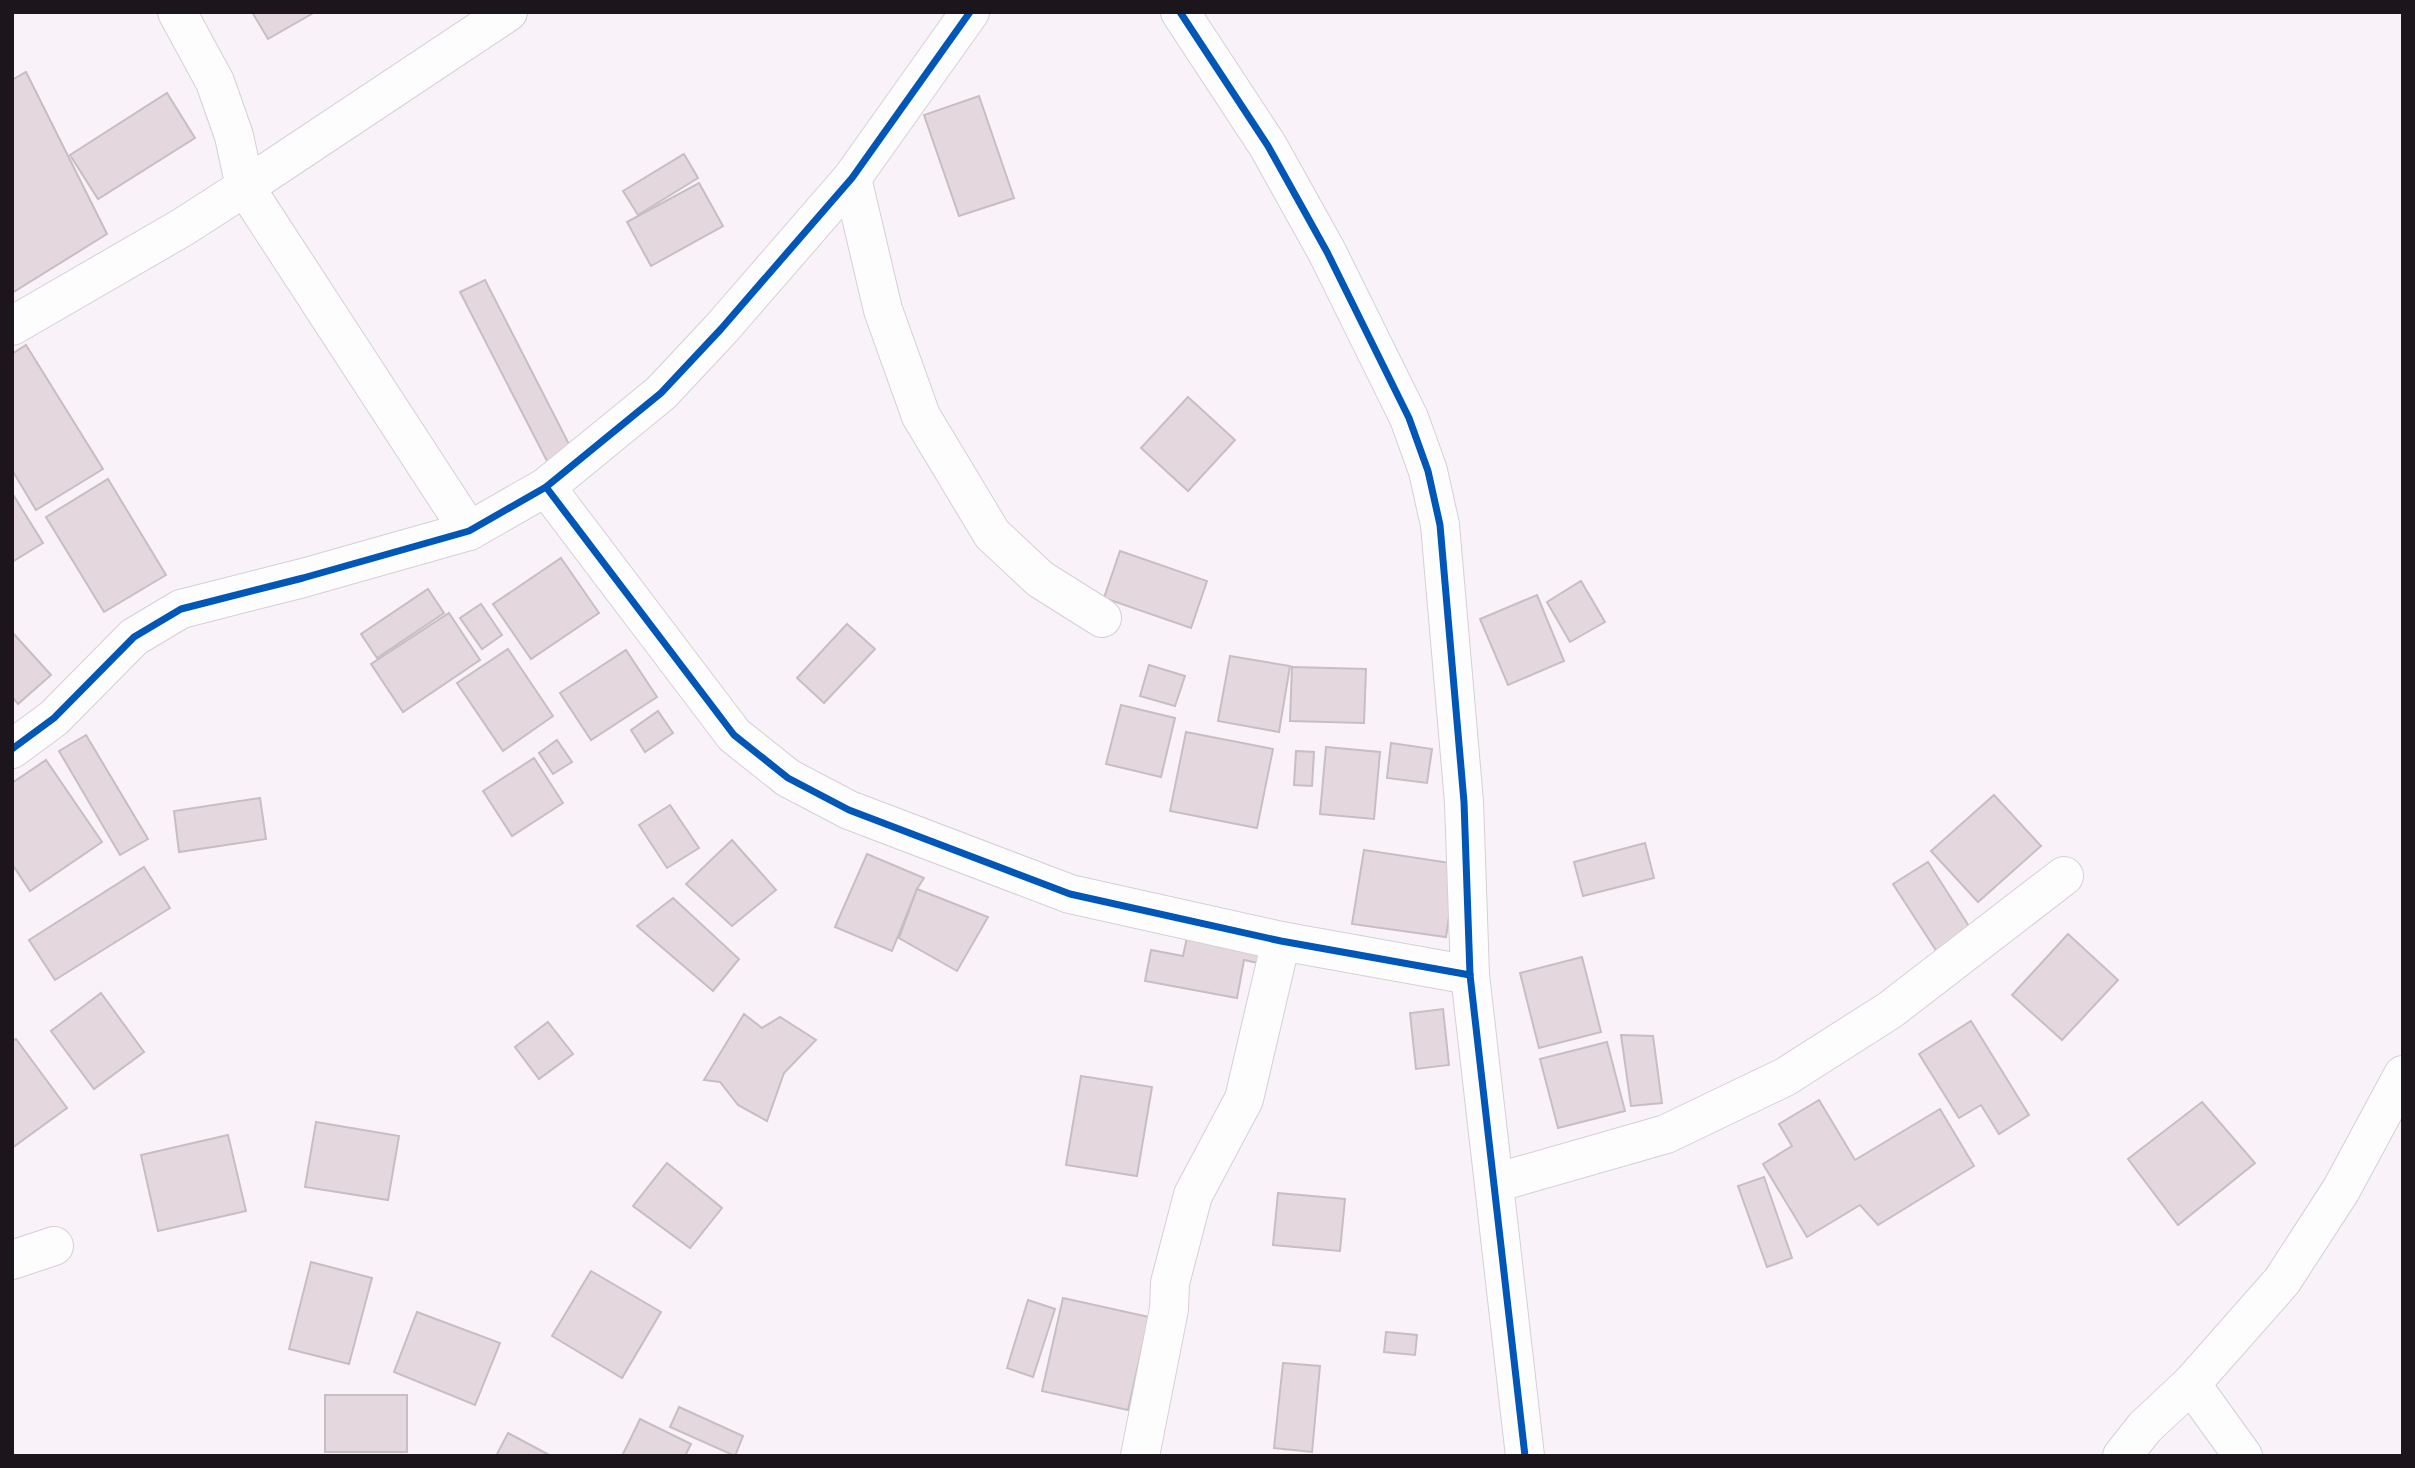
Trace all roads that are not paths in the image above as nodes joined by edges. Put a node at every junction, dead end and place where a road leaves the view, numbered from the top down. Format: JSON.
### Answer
{"nodes":[{"id":1,"x":177,"y":12,"type":"edge"},
{"id":2,"x":508,"y":12,"type":"edge"},
{"id":3,"x":970,"y":12,"type":"edge"},
{"id":4,"x":1180,"y":12,"type":"edge"},
{"id":5,"x":852,"y":178,"type":"junction"},
{"id":6,"x":245,"y":187,"type":"junction"},
{"id":7,"x":12,"y":326,"type":"edge"},
{"id":8,"x":546,"y":487,"type":"junction"},
{"id":9,"x":469,"y":531,"type":"junction"},
{"id":10,"x":1102,"y":618,"type":"dead end"},
{"id":11,"x":12,"y":749,"type":"edge"},
{"id":12,"x":2064,"y":876,"type":"dead end"},
{"id":13,"x":1281,"y":942,"type":"junction"},
{"id":14,"x":1469,"y":975,"type":"junction"},
{"id":15,"x":2403,"y":1074,"type":"edge"},
{"id":16,"x":1495,"y":1184,"type":"junction"},
{"id":17,"x":54,"y":1246,"type":"dead end"},
{"id":18,"x":12,"y":1260,"type":"edge"},
{"id":19,"x":2191,"y":1384,"type":"junction"},
{"id":20,"x":1140,"y":1456,"type":"edge"},
{"id":21,"x":1525,"y":1456,"type":"edge"},
{"id":22,"x":2122,"y":1456,"type":"edge"},
{"id":23,"x":2243,"y":1456,"type":"edge"}],
"edges":[{"from":1,"to":6,"type":"street"},
{"from":2,"to":6,"type":"street"},
{"from":3,"to":5,"type":"street"},
{"from":4,"to":14,"type":"street"},
{"from":5,"to":8,"type":"street"},
{"from":5,"to":10,"type":"street"},
{"from":6,"to":7,"type":"street"},
{"from":6,"to":9,"type":"street"},
{"from":8,"to":9,"type":"street"},
{"from":8,"to":13,"type":"street"},
{"from":9,"to":11,"type":"street"},
{"from":12,"to":16,"type":"street"},
{"from":13,"to":14,"type":"street"},
{"from":13,"to":20,"type":"street"},
{"from":14,"to":16,"type":"street"},
{"from":15,"to":19,"type":"street"},
{"from":16,"to":21,"type":"street"},
{"from":17,"to":18,"type":"street"},
{"from":19,"to":22,"type":"street"},
{"from":19,"to":23,"type":"street"}]}
